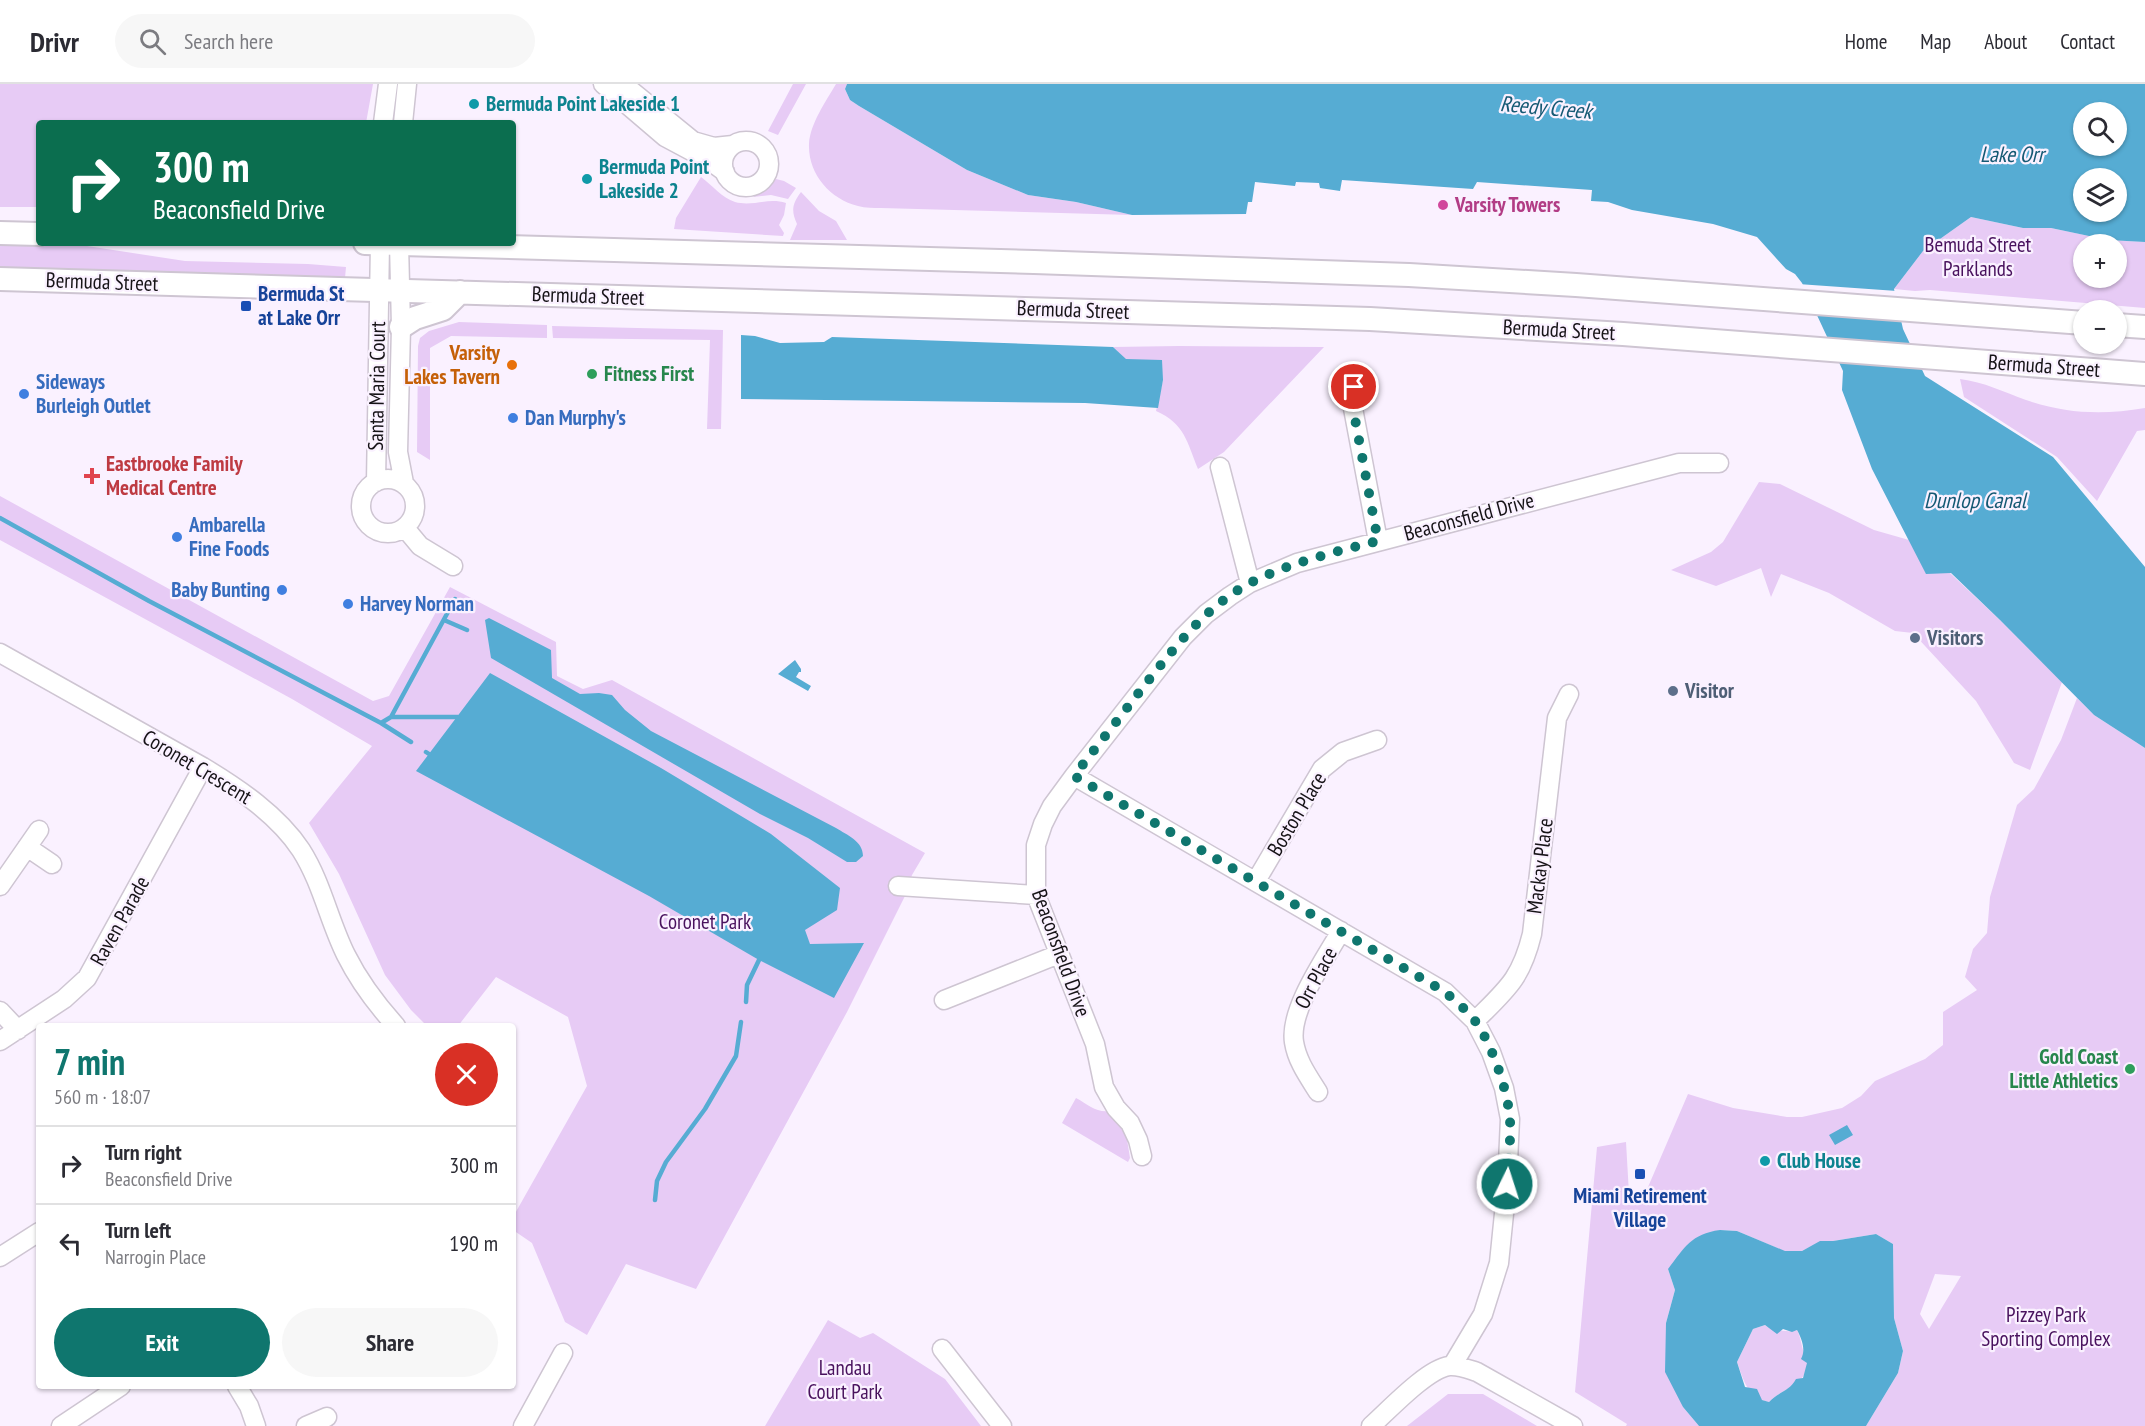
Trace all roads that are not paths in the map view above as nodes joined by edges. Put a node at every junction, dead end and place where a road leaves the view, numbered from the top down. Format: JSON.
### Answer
{"nodes":[{"id":1,"x":388,"y":84,"type":"edge"},
{"id":2,"x":407,"y":84,"type":"edge"},
{"id":3,"x":603,"y":84,"type":"edge"},
{"id":4,"x":623,"y":84,"type":"edge"},
{"id":5,"x":383,"y":120,"type":"edge"},
{"id":6,"x":403,"y":120,"type":"edge"},
{"id":7,"x":733,"y":145,"type":"junction"},
{"id":8,"x":725,"y":172,"type":"junction"},
{"id":9,"x":0,"y":233,"type":"edge"},
{"id":10,"x":36,"y":234,"type":"edge"},
{"id":11,"x":381,"y":246,"type":"edge"},
{"id":12,"x":398,"y":246,"type":"edge"},
{"id":13,"x":516,"y":246,"type":"edge"},
{"id":14,"x":0,"y":279,"type":"edge"},
{"id":15,"x":390,"y":291,"type":"junction"},
{"id":16,"x":460,"y":292,"type":"junction"},
{"id":17,"x":2073,"y":322,"type":"edge"},
{"id":18,"x":2127,"y":326,"type":"edge"},
{"id":19,"x":401,"y":327,"type":"junction"},
{"id":20,"x":2145,"y":327,"type":"edge"},
{"id":21,"x":2145,"y":374,"type":"edge"},
{"id":22,"x":1355,"y":380,"type":"dead end"},
{"id":23,"x":1719,"y":463,"type":"dead end"},
{"id":24,"x":1220,"y":467,"type":"dead end"},
{"id":25,"x":376,"y":482,"type":"junction"},
{"id":26,"x":404,"y":483,"type":"junction"},
{"id":27,"x":405,"y":528,"type":"junction"},
{"id":28,"x":1378,"y":541,"type":"junction"},
{"id":29,"x":453,"y":566,"type":"dead end"},
{"id":30,"x":1250,"y":583,"type":"junction"},
{"id":31,"x":0,"y":653,"type":"edge"},
{"id":32,"x":1569,"y":694,"type":"dead end"},
{"id":33,"x":1377,"y":740,"type":"dead end"},
{"id":34,"x":203,"y":767,"type":"junction"},
{"id":35,"x":1074,"y":776,"type":"junction"},
{"id":36,"x":39,"y":830,"type":"dead end"},
{"id":37,"x":27,"y":847,"type":"junction"},
{"id":38,"x":52,"y":864,"type":"dead end"},
{"id":39,"x":1256,"y":881,"type":"junction"},
{"id":40,"x":0,"y":886,"type":"edge"},
{"id":41,"x":898,"y":886,"type":"dead end"},
{"id":42,"x":1036,"y":895,"type":"junction"},
{"id":43,"x":1341,"y":932,"type":"junction"},
{"id":44,"x":1059,"y":954,"type":"junction"},
{"id":45,"x":944,"y":1000,"type":"dead end"},
{"id":46,"x":0,"y":1011,"type":"edge"},
{"id":47,"x":1475,"y":1021,"type":"junction"},
{"id":48,"x":393,"y":1023,"type":"edge"},
{"id":49,"x":18,"y":1030,"type":"junction"},
{"id":50,"x":0,"y":1041,"type":"edge"},
{"id":51,"x":1318,"y":1092,"type":"dead end"},
{"id":52,"x":1142,"y":1156,"type":"dead end"},
{"id":53,"x":36,"y":1234,"type":"edge"},
{"id":54,"x":0,"y":1257,"type":"edge"},
{"id":55,"x":942,"y":1348,"type":"dead end"},
{"id":56,"x":562,"y":1353,"type":"dead end"},
{"id":57,"x":1452,"y":1366,"type":"junction"},
{"id":58,"x":117,"y":1389,"type":"edge"},
{"id":59,"x":239,"y":1389,"type":"edge"},
{"id":60,"x":327,"y":1417,"type":"dead end"},
{"id":61,"x":61,"y":1426,"type":"edge"},
{"id":62,"x":256,"y":1426,"type":"edge"},
{"id":63,"x":306,"y":1426,"type":"edge"},
{"id":64,"x":523,"y":1426,"type":"edge"},
{"id":65,"x":1002,"y":1426,"type":"edge"},
{"id":66,"x":1371,"y":1426,"type":"edge"},
{"id":67,"x":1573,"y":1426,"type":"edge"}],
"edges":[{"from":1,"to":5,"type":"street"},
{"from":2,"to":6,"type":"street"},
{"from":3,"to":8,"type":"street"},
{"from":4,"to":7,"type":"street"},
{"from":7,"to":8,"type":"street"},
{"from":7,"to":8,"type":"street"},
{"from":9,"to":10,"type":"main road"},
{"from":11,"to":15,"type":"street"},
{"from":12,"to":15,"type":"street"},
{"from":13,"to":17,"type":"main road"},
{"from":14,"to":15,"type":"main road","name":"Bermuda Street"},
{"from":15,"to":16,"type":"main road","name":"Bermuda Street"},
{"from":15,"to":19,"type":"street","name":"Santa Maria Court"},
{"from":15,"to":25,"type":"street","name":"Santa Maria Court"},
{"from":16,"to":19,"type":"main road"},
{"from":16,"to":21,"type":"main road","name":"Bermuda Street"},
{"from":18,"to":20,"type":"main road"},
{"from":19,"to":26,"type":"street","name":"Santa Maria Court"},
{"from":22,"to":28,"type":"street"},
{"from":23,"to":28,"type":"street","name":"Beaconsfield Drive"},
{"from":24,"to":30,"type":"street"},
{"from":25,"to":26,"type":"street"},
{"from":25,"to":27,"type":"street"},
{"from":26,"to":27,"type":"street"},
{"from":27,"to":29,"type":"street"},
{"from":28,"to":30,"type":"street","name":"Beaconsfield Drive"},
{"from":30,"to":35,"type":"street","name":"Beaconsfield Drive"},
{"from":31,"to":34,"type":"street","name":"Coronet Crescent"},
{"from":32,"to":47,"type":"street","name":"Mackay Place"},
{"from":33,"to":39,"type":"street","name":"Boston Place"},
{"from":34,"to":48,"type":"street","name":"Coronet Crescent"},
{"from":34,"to":49,"type":"street","name":"Raven Parade"},
{"from":35,"to":39,"type":"street"},
{"from":35,"to":42,"type":"street","name":"Beaconsfield Drive"},
{"from":36,"to":37,"type":"street"},
{"from":37,"to":38,"type":"street"},
{"from":37,"to":40,"type":"street"},
{"from":39,"to":43,"type":"street"},
{"from":41,"to":42,"type":"street"},
{"from":42,"to":44,"type":"street","name":"Beaconsfield Drive"},
{"from":43,"to":47,"type":"street"},
{"from":43,"to":51,"type":"street","name":"Orr Place"},
{"from":44,"to":45,"type":"street"},
{"from":44,"to":52,"type":"street","name":"Beaconsfield Drive"},
{"from":46,"to":49,"type":"street"},
{"from":47,"to":57,"type":"street"},
{"from":49,"to":50,"type":"street","name":"Raven Parade"},
{"from":53,"to":54,"type":"street"},
{"from":55,"to":65,"type":"street"},
{"from":56,"to":64,"type":"street"},
{"from":57,"to":66,"type":"street"},
{"from":57,"to":67,"type":"street"},
{"from":58,"to":61,"type":"street"},
{"from":59,"to":62,"type":"street"},
{"from":60,"to":63,"type":"street"}]}
